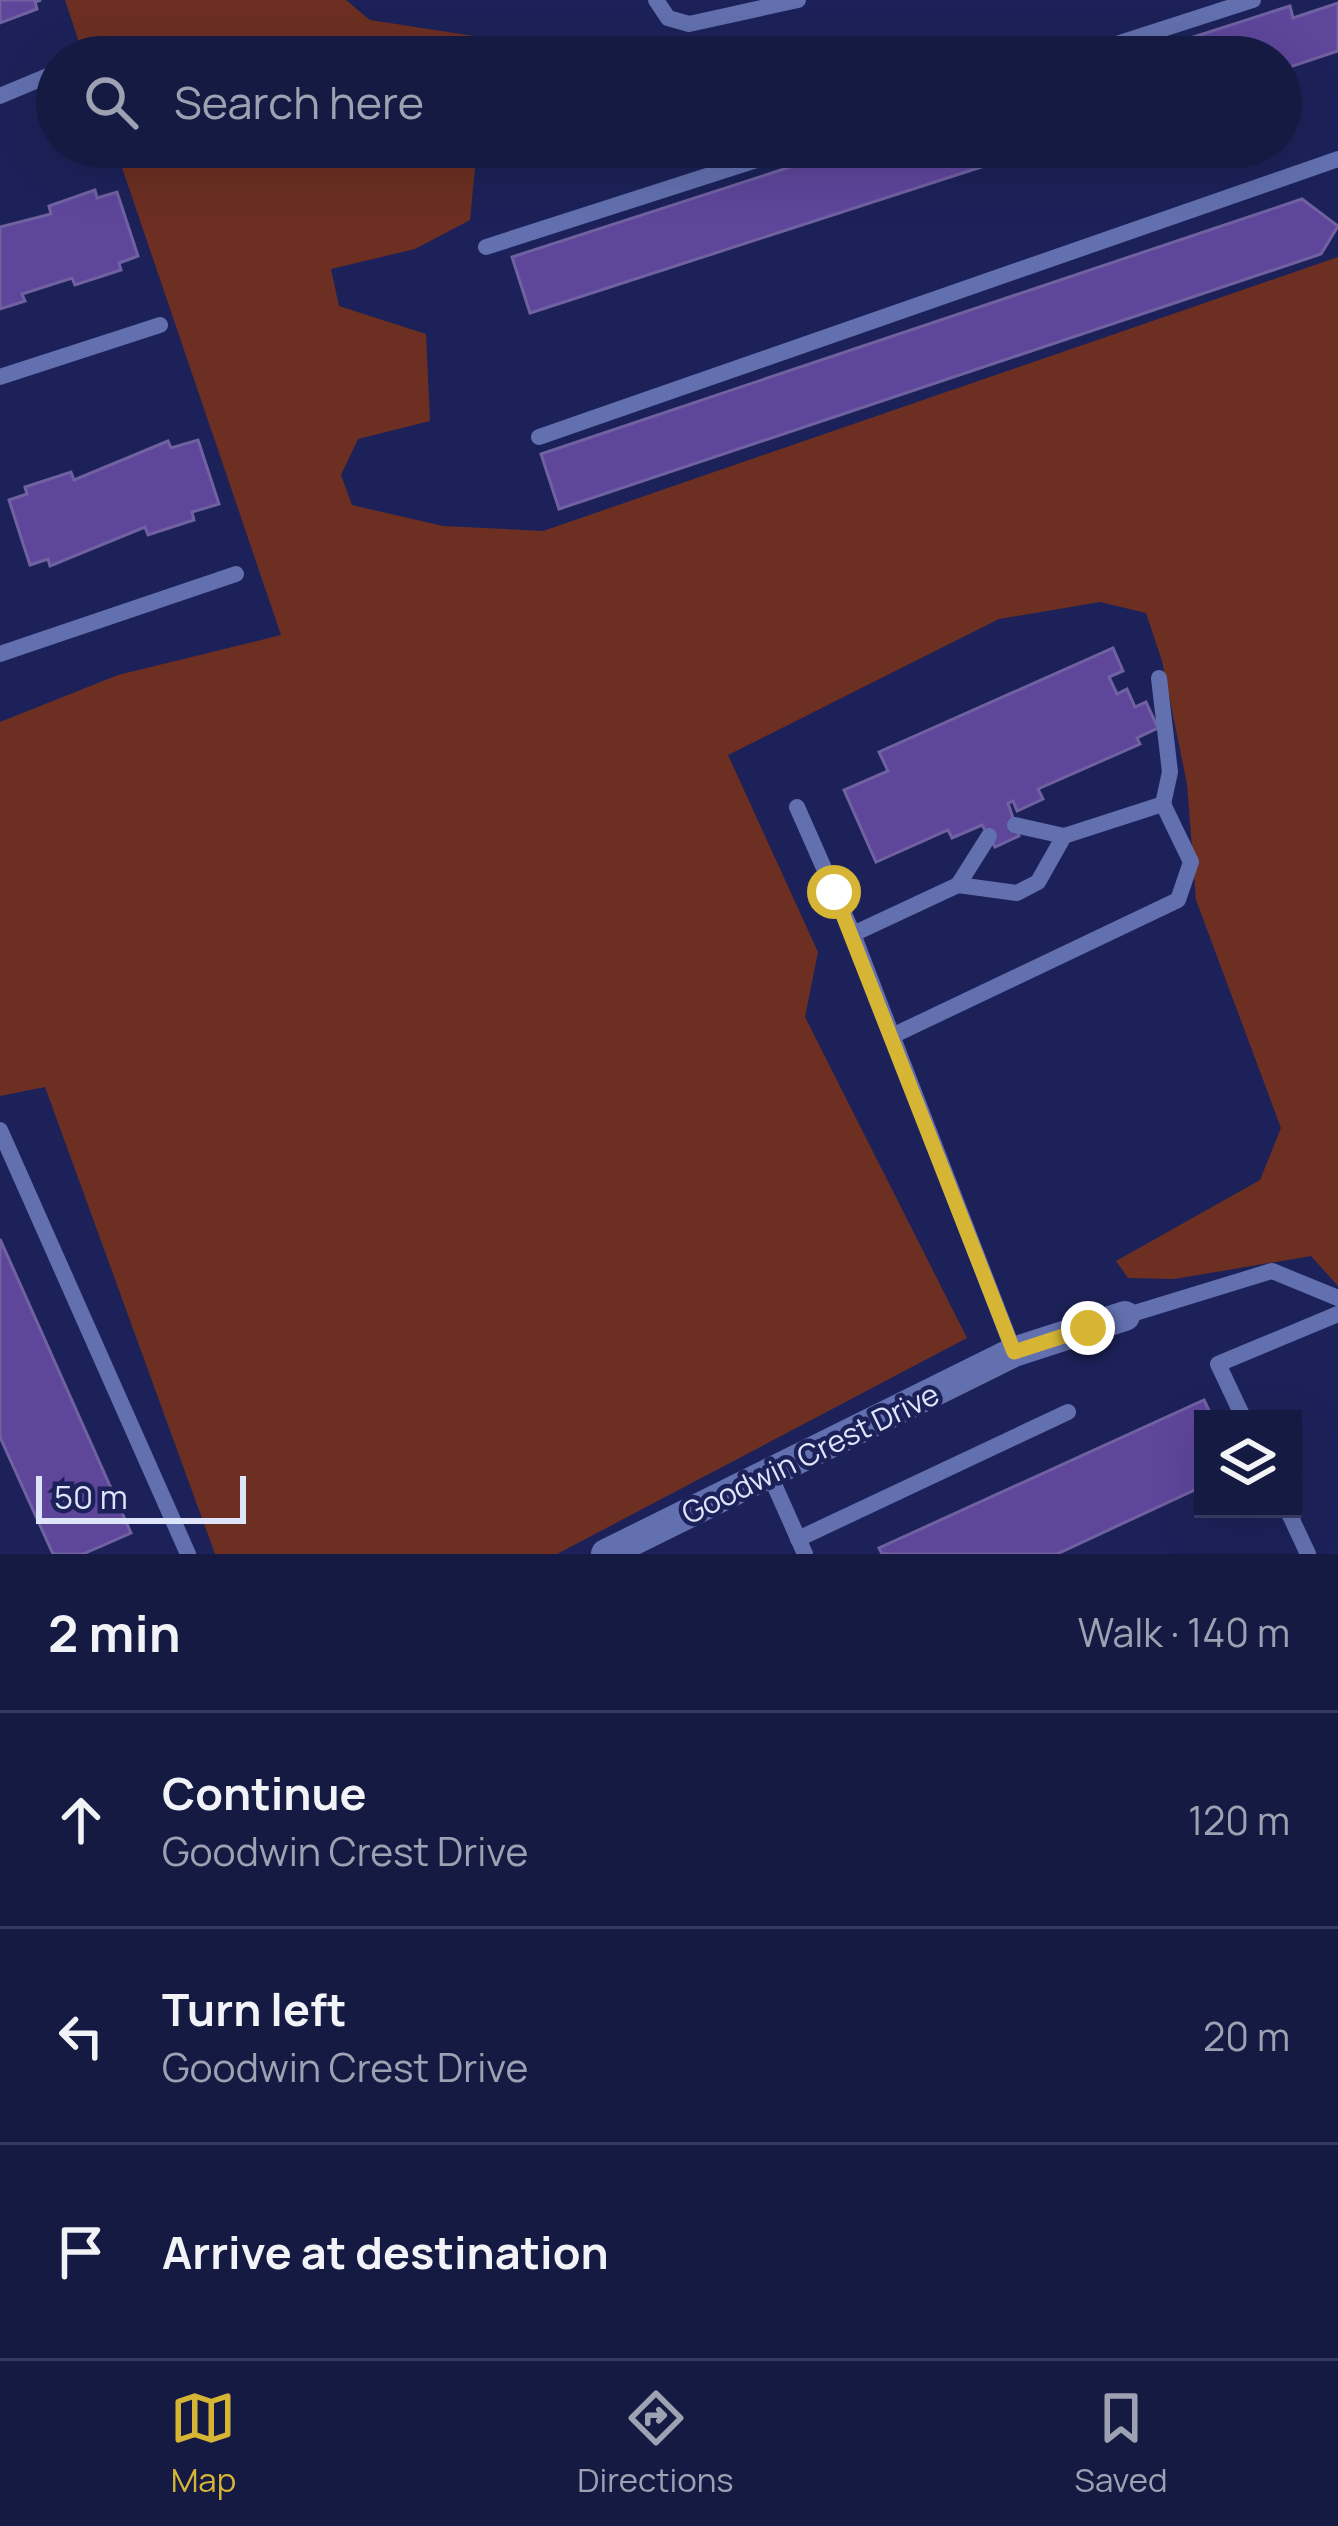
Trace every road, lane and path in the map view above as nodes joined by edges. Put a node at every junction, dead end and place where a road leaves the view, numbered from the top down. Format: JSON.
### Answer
{"nodes":[{"id":1,"x":656,"y":0,"type":"edge"},
{"id":2,"x":798,"y":0,"type":"edge"},
{"id":3,"x":1253,"y":0,"type":"edge"},
{"id":4,"x":1141,"y":36,"type":"edge"},
{"id":5,"x":36,"y":81,"type":"edge"},
{"id":6,"x":0,"y":96,"type":"edge"},
{"id":7,"x":1338,"y":159,"type":"edge"},
{"id":8,"x":731,"y":168,"type":"edge"},
{"id":9,"x":486,"y":247,"type":"dead end"},
{"id":10,"x":160,"y":326,"type":"dead end"},
{"id":11,"x":0,"y":377,"type":"edge"},
{"id":12,"x":539,"y":437,"type":"dead end"},
{"id":13,"x":236,"y":574,"type":"dead end"},
{"id":14,"x":0,"y":654,"type":"edge"},
{"id":15,"x":1159,"y":678,"type":"dead end"},
{"id":16,"x":1163,"y":803,"type":"junction"},
{"id":17,"x":797,"y":807,"type":"dead end"},
{"id":18,"x":1015,"y":825,"type":"dead end"},
{"id":19,"x":989,"y":836,"type":"dead end"},
{"id":20,"x":1064,"y":836,"type":"junction"},
{"id":21,"x":958,"y":885,"type":"junction"},
{"id":22,"x":853,"y":934,"type":"junction"},
{"id":23,"x":892,"y":1036,"type":"junction"},
{"id":24,"x":0,"y":1130,"type":"edge"},
{"id":25,"x":1338,"y":1298,"type":"edge"},
{"id":26,"x":1338,"y":1314,"type":"edge"},
{"id":27,"x":1125,"y":1316,"type":"joint"},
{"id":28,"x":1014,"y":1352,"type":"junction"},
{"id":29,"x":1240,"y":1410,"type":"edge"},
{"id":30,"x":1068,"y":1412,"type":"dead end"},
{"id":31,"x":770,"y":1473,"type":"junction"},
{"id":32,"x":1291,"y":1518,"type":"edge"},
{"id":33,"x":801,"y":1546,"type":"edge"},
{"id":34,"x":188,"y":1554,"type":"edge"},
{"id":35,"x":606,"y":1554,"type":"edge"},
{"id":36,"x":1308,"y":1554,"type":"edge"}],
"edges":[{"from":1,"to":2,"type":"lane"},
{"from":3,"to":4,"type":"lane"},
{"from":5,"to":6,"type":"lane"},
{"from":7,"to":12,"type":"lane"},
{"from":8,"to":9,"type":"lane"},
{"from":10,"to":11,"type":"lane"},
{"from":13,"to":14,"type":"lane"},
{"from":15,"to":16,"type":"lane"},
{"from":16,"to":20,"type":"lane"},
{"from":16,"to":23,"type":"lane"},
{"from":17,"to":22,"type":"lane"},
{"from":18,"to":20,"type":"lane"},
{"from":19,"to":21,"type":"lane"},
{"from":20,"to":21,"type":"lane"},
{"from":21,"to":22,"type":"lane"},
{"from":22,"to":23,"type":"lane"},
{"from":23,"to":28,"type":"lane"},
{"from":24,"to":34,"type":"lane"},
{"from":25,"to":27,"type":"lane"},
{"from":26,"to":29,"type":"lane"},
{"from":27,"to":28,"type":"street","name":"Goodwin Crest Drive"},
{"from":28,"to":31,"type":"street","name":"Goodwin Crest Drive"},
{"from":30,"to":33,"type":"lane"},
{"from":31,"to":33,"type":"lane"},
{"from":31,"to":35,"type":"street","name":"Goodwin Crest Drive"},
{"from":32,"to":36,"type":"lane"}]}
